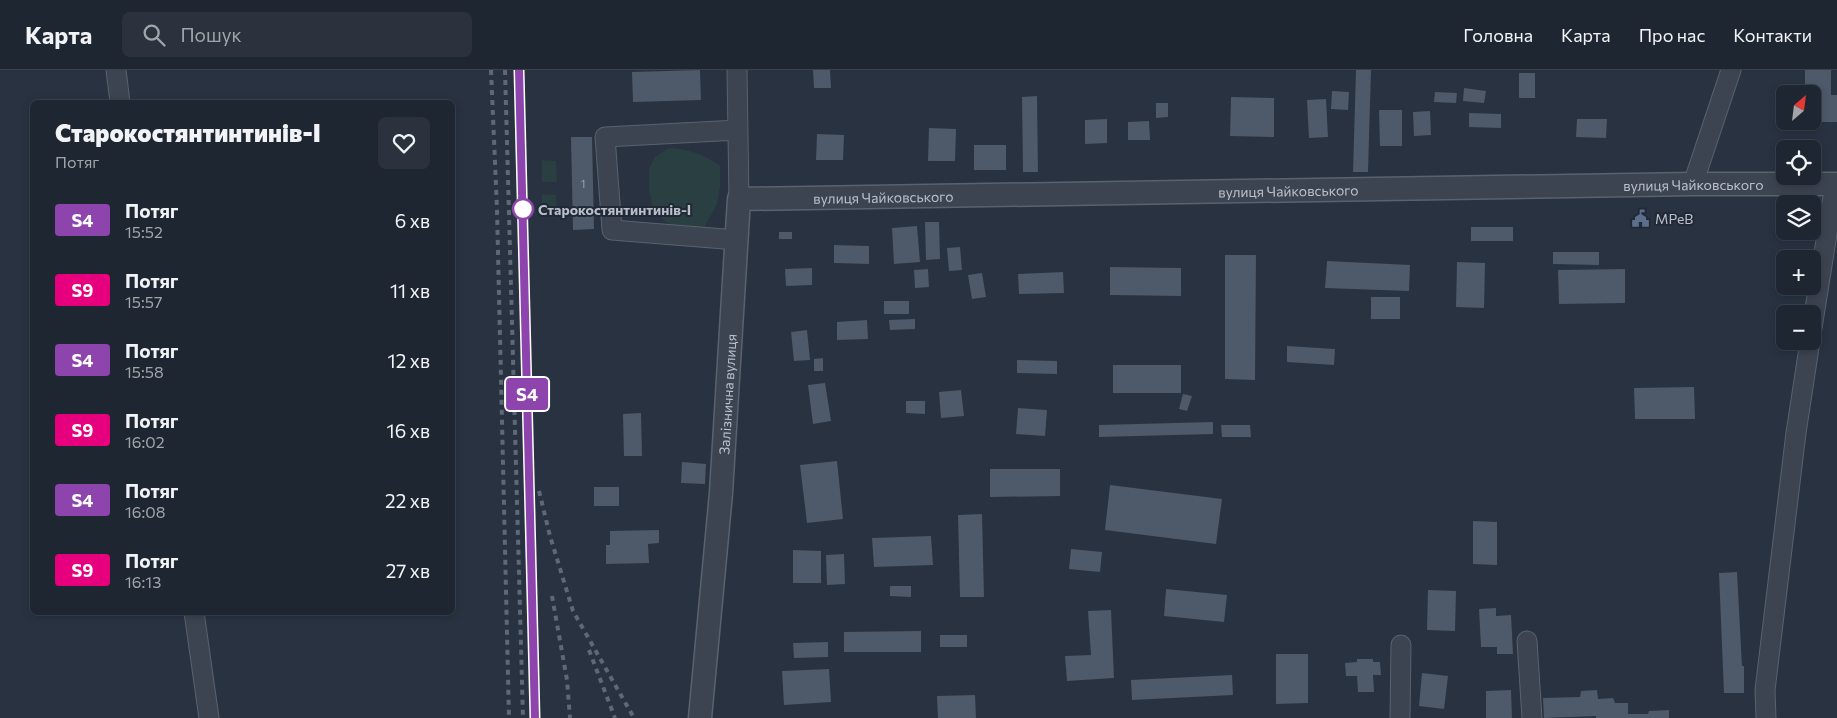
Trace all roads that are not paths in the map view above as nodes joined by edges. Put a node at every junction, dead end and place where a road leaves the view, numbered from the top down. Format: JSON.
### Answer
{"nodes":[{"id":1,"x":116,"y":70,"type":"edge"},
{"id":2,"x":737,"y":70,"type":"edge"},
{"id":3,"x":1730,"y":70,"type":"edge"},
{"id":4,"x":120,"y":100,"type":"edge"},
{"id":5,"x":738,"y":130,"type":"junction"},
{"id":6,"x":1694,"y":184,"type":"junction"},
{"id":7,"x":1836,"y":184,"type":"edge"},
{"id":8,"x":740,"y":199,"type":"junction"},
{"id":9,"x":737,"y":240,"type":"junction"},
{"id":10,"x":1816,"y":305,"type":"edge"},
{"id":11,"x":1809,"y":350,"type":"edge"},
{"id":12,"x":194,"y":615,"type":"edge"},
{"id":13,"x":1527,"y":641,"type":"dead end"},
{"id":14,"x":1401,"y":645,"type":"dead end"},
{"id":15,"x":209,"y":718,"type":"edge"},
{"id":16,"x":700,"y":718,"type":"edge"},
{"id":17,"x":1400,"y":718,"type":"edge"},
{"id":18,"x":1532,"y":718,"type":"edge"},
{"id":19,"x":1766,"y":718,"type":"edge"}],
"edges":[{"from":1,"to":4,"type":"street"},
{"from":2,"to":5,"type":"street","name":"Залізнична вулиця"},
{"from":3,"to":6,"type":"street"},
{"from":5,"to":8,"type":"street","name":"Залізнична вулиця"},
{"from":5,"to":9,"type":"street"},
{"from":6,"to":7,"type":"street","name":"вулиця Чайковського"},
{"from":6,"to":8,"type":"street","name":"вулиця Чайковського"},
{"from":7,"to":10,"type":"street"},
{"from":8,"to":9,"type":"street","name":"Залізнична вулиця"},
{"from":9,"to":16,"type":"street","name":"Залізнична вулиця"},
{"from":11,"to":19,"type":"street"},
{"from":12,"to":15,"type":"street"},
{"from":13,"to":18,"type":"street"},
{"from":14,"to":17,"type":"street"}]}
